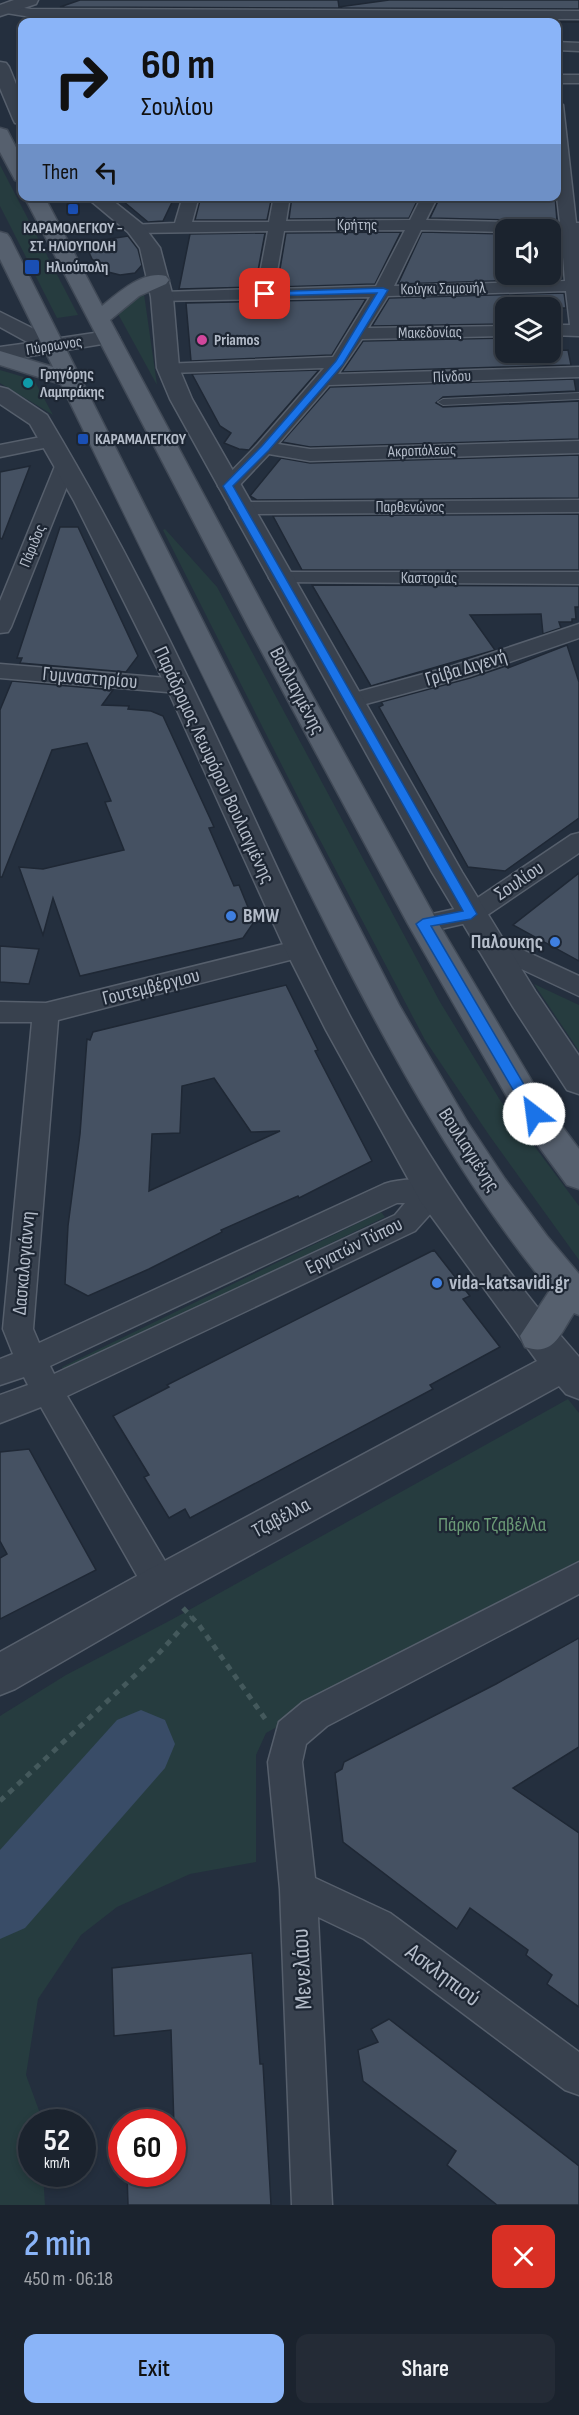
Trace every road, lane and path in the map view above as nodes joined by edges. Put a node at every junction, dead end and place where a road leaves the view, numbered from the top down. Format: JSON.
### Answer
{"nodes":[{"id":1,"x":30,"y":0,"type":"edge"},
{"id":2,"x":252,"y":0,"type":"edge"},
{"id":3,"x":544,"y":0,"type":"edge"},
{"id":4,"x":2,"y":5,"type":"edge"},
{"id":5,"x":579,"y":15,"type":"edge"},
{"id":6,"x":136,"y":18,"type":"edge"},
{"id":7,"x":247,"y":18,"type":"edge"},
{"id":8,"x":547,"y":18,"type":"edge"},
{"id":9,"x":555,"y":18,"type":"edge"},
{"id":10,"x":561,"y":46,"type":"edge"},
{"id":11,"x":579,"y":47,"type":"edge"},
{"id":12,"x":0,"y":67,"type":"edge"},
{"id":13,"x":561,"y":79,"type":"edge"},
{"id":14,"x":579,"y":79,"type":"edge"},
{"id":15,"x":18,"y":98,"type":"edge"},
{"id":16,"x":0,"y":134,"type":"edge"},
{"id":17,"x":579,"y":144,"type":"edge"},
{"id":18,"x":561,"y":151,"type":"edge"},
{"id":19,"x":561,"y":158,"type":"edge"},
{"id":20,"x":18,"y":168,"type":"edge"},
{"id":21,"x":572,"y":194,"type":"edge"},
{"id":22,"x":37,"y":201,"type":"edge"},
{"id":23,"x":100,"y":201,"type":"edge"},
{"id":24,"x":190,"y":201,"type":"edge"},
{"id":25,"x":281,"y":201,"type":"edge"},
{"id":26,"x":428,"y":201,"type":"edge"},
{"id":27,"x":416,"y":225,"type":"junction"},
{"id":28,"x":277,"y":226,"type":"junction"},
{"id":29,"x":135,"y":228,"type":"junction"},
{"id":30,"x":182,"y":228,"type":"junction"},
{"id":31,"x":573,"y":228,"type":"edge"},
{"id":32,"x":0,"y":238,"type":"edge"},
{"id":33,"x":576,"y":286,"type":"edge"},
{"id":34,"x":161,"y":288,"type":"junction"},
{"id":35,"x":383,"y":290,"type":"junction"},
{"id":36,"x":265,"y":294,"type":"junction"},
{"id":37,"x":0,"y":318,"type":"edge"},
{"id":38,"x":103,"y":328,"type":"junction"},
{"id":39,"x":561,"y":330,"type":"edge"},
{"id":40,"x":579,"y":330,"type":"edge"},
{"id":41,"x":495,"y":331,"type":"edge"},
{"id":42,"x":355,"y":334,"type":"junction"},
{"id":43,"x":52,"y":347,"type":"junction"},
{"id":44,"x":0,"y":356,"type":"edge"},
{"id":45,"x":339,"y":362,"type":"junction"},
{"id":46,"x":168,"y":368,"type":"junction"},
{"id":47,"x":579,"y":372,"type":"edge"},
{"id":48,"x":325,"y":378,"type":"junction"},
{"id":49,"x":69,"y":379,"type":"junction"},
{"id":50,"x":0,"y":394,"type":"edge"},
{"id":51,"x":579,"y":396,"type":"edge"},
{"id":52,"x":443,"y":402,"type":"dead end"},
{"id":53,"x":51,"y":441,"type":"junction"},
{"id":54,"x":579,"y":447,"type":"edge"},
{"id":55,"x":265,"y":448,"type":"junction"},
{"id":56,"x":0,"y":451,"type":"edge"},
{"id":57,"x":65,"y":466,"type":"junction"},
{"id":58,"x":234,"y":497,"type":"junction"},
{"id":59,"x":579,"y":506,"type":"edge"},
{"id":60,"x":279,"y":578,"type":"junction"},
{"id":61,"x":579,"y":578,"type":"edge"},
{"id":62,"x":0,"y":627,"type":"edge"},
{"id":63,"x":577,"y":637,"type":"edge"},
{"id":64,"x":0,"y":671,"type":"edge"},
{"id":65,"x":179,"y":686,"type":"junction"},
{"id":66,"x":351,"y":701,"type":"junction"},
{"id":67,"x":579,"y":841,"type":"edge"},
{"id":68,"x":471,"y":914,"type":"junction"},
{"id":69,"x":423,"y":924,"type":"junction"},
{"id":70,"x":488,"y":943,"type":"junction"},
{"id":71,"x":300,"y":949,"type":"junction"},
{"id":72,"x":579,"y":987,"type":"edge"},
{"id":73,"x":0,"y":1012,"type":"edge"},
{"id":74,"x":46,"y":1013,"type":"junction"},
{"id":75,"x":579,"y":1081,"type":"edge"},
{"id":76,"x":577,"y":1167,"type":"edge"},
{"id":77,"x":433,"y":1192,"type":"junction"},
{"id":78,"x":575,"y":1295,"type":"edge"},
{"id":79,"x":538,"y":1336,"type":"junction"},
{"id":80,"x":31,"y":1361,"type":"junction"},
{"id":81,"x":0,"y":1372,"type":"edge"},
{"id":82,"x":572,"y":1374,"type":"edge"},
{"id":83,"x":48,"y":1391,"type":"junction"},
{"id":84,"x":0,"y":1409,"type":"edge"},
{"id":85,"x":579,"y":1577,"type":"edge"},
{"id":86,"x":160,"y":1584,"type":"junction"},
{"id":87,"x":192,"y":1617,"type":"junction"},
{"id":88,"x":0,"y":1675,"type":"edge"},
{"id":89,"x":291,"y":1734,"type":"junction"},
{"id":90,"x":0,"y":1801,"type":"edge"},
{"id":91,"x":298,"y":1890,"type":"junction"},
{"id":92,"x":579,"y":2076,"type":"edge"},
{"id":93,"x":312,"y":2205,"type":"edge"}],
"edges":[{"from":1,"to":4,"type":"street"},
{"from":2,"to":7,"type":"street"},
{"from":3,"to":8,"type":"street"},
{"from":4,"to":6,"type":"street"},
{"from":5,"to":9,"type":"street"},
{"from":6,"to":7,"type":"street"},
{"from":10,"to":11,"type":"street"},
{"from":12,"to":15,"type":"street"},
{"from":13,"to":14,"type":"street"},
{"from":16,"to":20,"type":"main road"},
{"from":17,"to":18,"type":"street"},
{"from":19,"to":21,"type":"street"},
{"from":21,"to":31,"type":"street"},
{"from":22,"to":38,"type":"main road","name":"Βουλιαγμένης"},
{"from":23,"to":29,"type":"street"},
{"from":24,"to":30,"type":"street"},
{"from":25,"to":28,"type":"street"},
{"from":26,"to":27,"type":"street"},
{"from":27,"to":28,"type":"street","name":"Κρήτης"},
{"from":27,"to":31,"type":"street","name":"Κρήτης"},
{"from":27,"to":35,"type":"street"},
{"from":28,"to":30,"type":"street","name":"Κρήτης"},
{"from":28,"to":36,"type":"street"},
{"from":29,"to":30,"type":"street","name":"Κρήτης"},
{"from":29,"to":34,"type":"street"},
{"from":31,"to":33,"type":"street"},
{"from":32,"to":43,"type":"main road","name":"Βουλιαγμένης"},
{"from":33,"to":35,"type":"street","name":"Κούγκι Σαμουήλ"},
{"from":33,"to":40,"type":"street"},
{"from":34,"to":36,"type":"street","name":"Κούγκι Σαμουήλ"},
{"from":34,"to":38,"type":"main road"},
{"from":34,"to":46,"type":"street"},
{"from":35,"to":36,"type":"street","name":"Κούγκι Σαμουήλ"},
{"from":35,"to":42,"type":"street"},
{"from":37,"to":43,"type":"street"},
{"from":38,"to":43,"type":"street","name":"Πύρρωνος"},
{"from":38,"to":69,"type":"main road","name":"Βουλιαγμένης"},
{"from":39,"to":40,"type":"street"},
{"from":41,"to":42,"type":"street","name":"Μακεδονίας"},
{"from":42,"to":45,"type":"street"},
{"from":43,"to":44,"type":"street","name":"Πύρρωνος"},
{"from":43,"to":49,"type":"main road","name":"Βουλιαγμένης"},
{"from":44,"to":49,"type":"main road"},
{"from":45,"to":46,"type":"street"},
{"from":45,"to":48,"type":"street"},
{"from":46,"to":58,"type":"street"},
{"from":47,"to":48,"type":"street","name":"Πίνδου"},
{"from":48,"to":55,"type":"street"},
{"from":49,"to":78,"type":"main road","name":"Βουλιαγμένης"},
{"from":50,"to":53,"type":"street","name":"Παράδρομος Λεωφόρου Βουλιαγμένης"},
{"from":51,"to":52,"type":"lane"},
{"from":53,"to":56,"type":"street"},
{"from":53,"to":57,"type":"street","name":"Παράδρομος Λεωφόρου Βουλιαγμένης"},
{"from":54,"to":55,"type":"street","name":"Ακροπόλεως"},
{"from":55,"to":58,"type":"street"},
{"from":57,"to":62,"type":"street","name":"Πάριδος"},
{"from":57,"to":65,"type":"street","name":"Παράδρομος Λεωφόρου Βουλιαγμένης"},
{"from":58,"to":59,"type":"street","name":"Παρθενώνος"},
{"from":58,"to":60,"type":"street"},
{"from":60,"to":61,"type":"street","name":"Καστοριάς"},
{"from":60,"to":66,"type":"street"},
{"from":63,"to":66,"type":"street","name":"Γρίβα Διγενή"},
{"from":64,"to":65,"type":"street","name":"Γυμναστηρίου"},
{"from":65,"to":71,"type":"street","name":"Παράδρομος Λεωφόρου Βουλιαγμένης"},
{"from":66,"to":68,"type":"street"},
{"from":67,"to":68,"type":"street","name":"Σουλίου"},
{"from":68,"to":69,"type":"street","name":"Σουλίου"},
{"from":68,"to":70,"type":"street"},
{"from":69,"to":76,"type":"main road","name":"Βουλιαγμένης"},
{"from":70,"to":72,"type":"street"},
{"from":70,"to":75,"type":"street"},
{"from":71,"to":74,"type":"street","name":"Γουτεμβέργιου"},
{"from":71,"to":77,"type":"street","name":"Παράδρομος Λεωφόρου Βουλιαγμένης"},
{"from":73,"to":74,"type":"street","name":"Γουτεμβέργιου"},
{"from":74,"to":80,"type":"street","name":"Δασκαλογιάννη"},
{"from":77,"to":79,"type":"street","name":"Παράδρομος Λεωφόρου Βουλιαγμένης"},
{"from":77,"to":80,"type":"street","name":"Εργατών Τύπου"},
{"from":77,"to":83,"type":"street","name":"Εργατών Τύπου"},
{"from":78,"to":79,"type":"main road"},
{"from":79,"to":82,"type":"street","name":"Παράδρομος Λεωφόρου Βουλιαγμένης"},
{"from":80,"to":81,"type":"street","name":"Εργατών Τύπου"},
{"from":80,"to":83,"type":"street","name":"Δασκαλογιάννη"},
{"from":82,"to":86,"type":"street","name":"Τζαβέλλα"},
{"from":83,"to":84,"type":"street","name":"Εργατών Τύπου"},
{"from":83,"to":86,"type":"street","name":"Δασκαλογιάννη"},
{"from":85,"to":89,"type":"street"},
{"from":86,"to":87,"type":"path"},
{"from":86,"to":88,"type":"street","name":"Τζαβέλλα"},
{"from":87,"to":89,"type":"path"},
{"from":87,"to":90,"type":"path"},
{"from":89,"to":91,"type":"street","name":"Μενελάου"},
{"from":91,"to":92,"type":"street","name":"Ασκληπιού"},
{"from":91,"to":93,"type":"street","name":"Μενελάου"}]}
